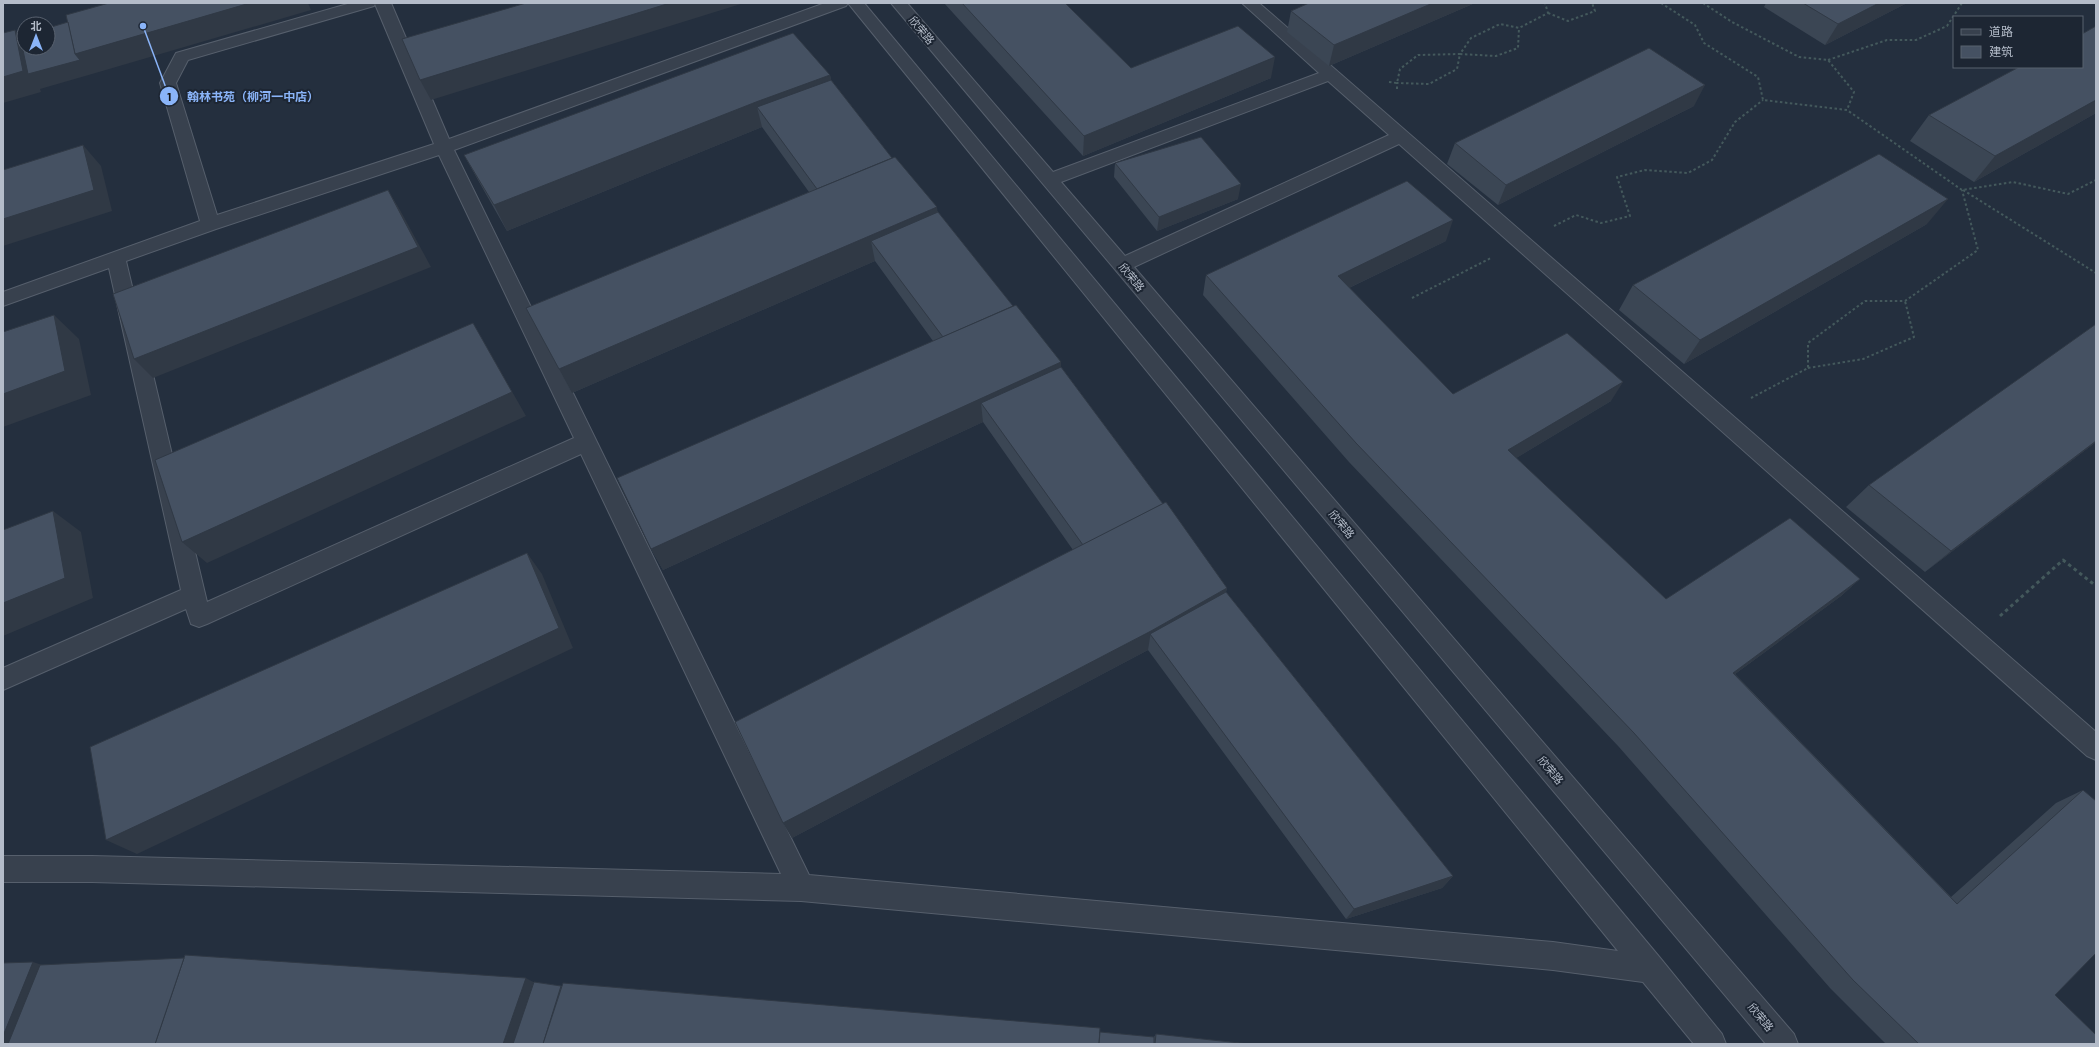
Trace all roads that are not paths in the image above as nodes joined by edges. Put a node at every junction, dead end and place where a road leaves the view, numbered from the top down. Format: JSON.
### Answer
{"nodes":[{"id":1,"x":368,"y":3,"type":"edge"},
{"id":2,"x":383,"y":3,"type":"edge"},
{"id":3,"x":840,"y":3,"type":"edge"},
{"id":4,"x":856,"y":3,"type":"edge"},
{"id":5,"x":899,"y":3,"type":"edge"},
{"id":6,"x":1250,"y":3,"type":"edge"},
{"id":7,"x":1331,"y":74,"type":"junction"},
{"id":8,"x":1401,"y":136,"type":"junction"},
{"id":9,"x":444,"y":147,"type":"junction"},
{"id":10,"x":1049,"y":180,"type":"junction"},
{"id":11,"x":210,"y":224,"type":"junction"},
{"id":12,"x":116,"y":258,"type":"junction"},
{"id":13,"x":1122,"y":265,"type":"junction"},
{"id":14,"x":3,"y":299,"type":"edge"},
{"id":15,"x":586,"y":442,"type":"junction"},
{"id":16,"x":194,"y":595,"type":"junction"},
{"id":17,"x":3,"y":679,"type":"edge"},
{"id":18,"x":2096,"y":748,"type":"edge"},
{"id":19,"x":3,"y":869,"type":"edge"},
{"id":20,"x":801,"y":888,"type":"junction"},
{"id":21,"x":1651,"y":969,"type":"junction"},
{"id":22,"x":1712,"y":1044,"type":"edge"},
{"id":23,"x":1784,"y":1044,"type":"edge"}],
"edges":[{"from":1,"to":11,"type":"street"},
{"from":2,"to":9,"type":"street"},
{"from":3,"to":9,"type":"street"},
{"from":4,"to":21,"type":"street"},
{"from":5,"to":10,"type":"street","name":"欣荣路"},
{"from":6,"to":7,"type":"street"},
{"from":7,"to":8,"type":"street"},
{"from":7,"to":10,"type":"street"},
{"from":8,"to":13,"type":"street"},
{"from":8,"to":18,"type":"street"},
{"from":9,"to":11,"type":"street"},
{"from":9,"to":15,"type":"street"},
{"from":10,"to":13,"type":"street","name":"欣荣路"},
{"from":11,"to":12,"type":"street"},
{"from":12,"to":14,"type":"street"},
{"from":12,"to":16,"type":"street"},
{"from":13,"to":23,"type":"street","name":"欣荣路"},
{"from":15,"to":16,"type":"street"},
{"from":15,"to":20,"type":"street"},
{"from":16,"to":17,"type":"street"},
{"from":19,"to":20,"type":"street"},
{"from":20,"to":21,"type":"street"},
{"from":21,"to":22,"type":"street"}]}
